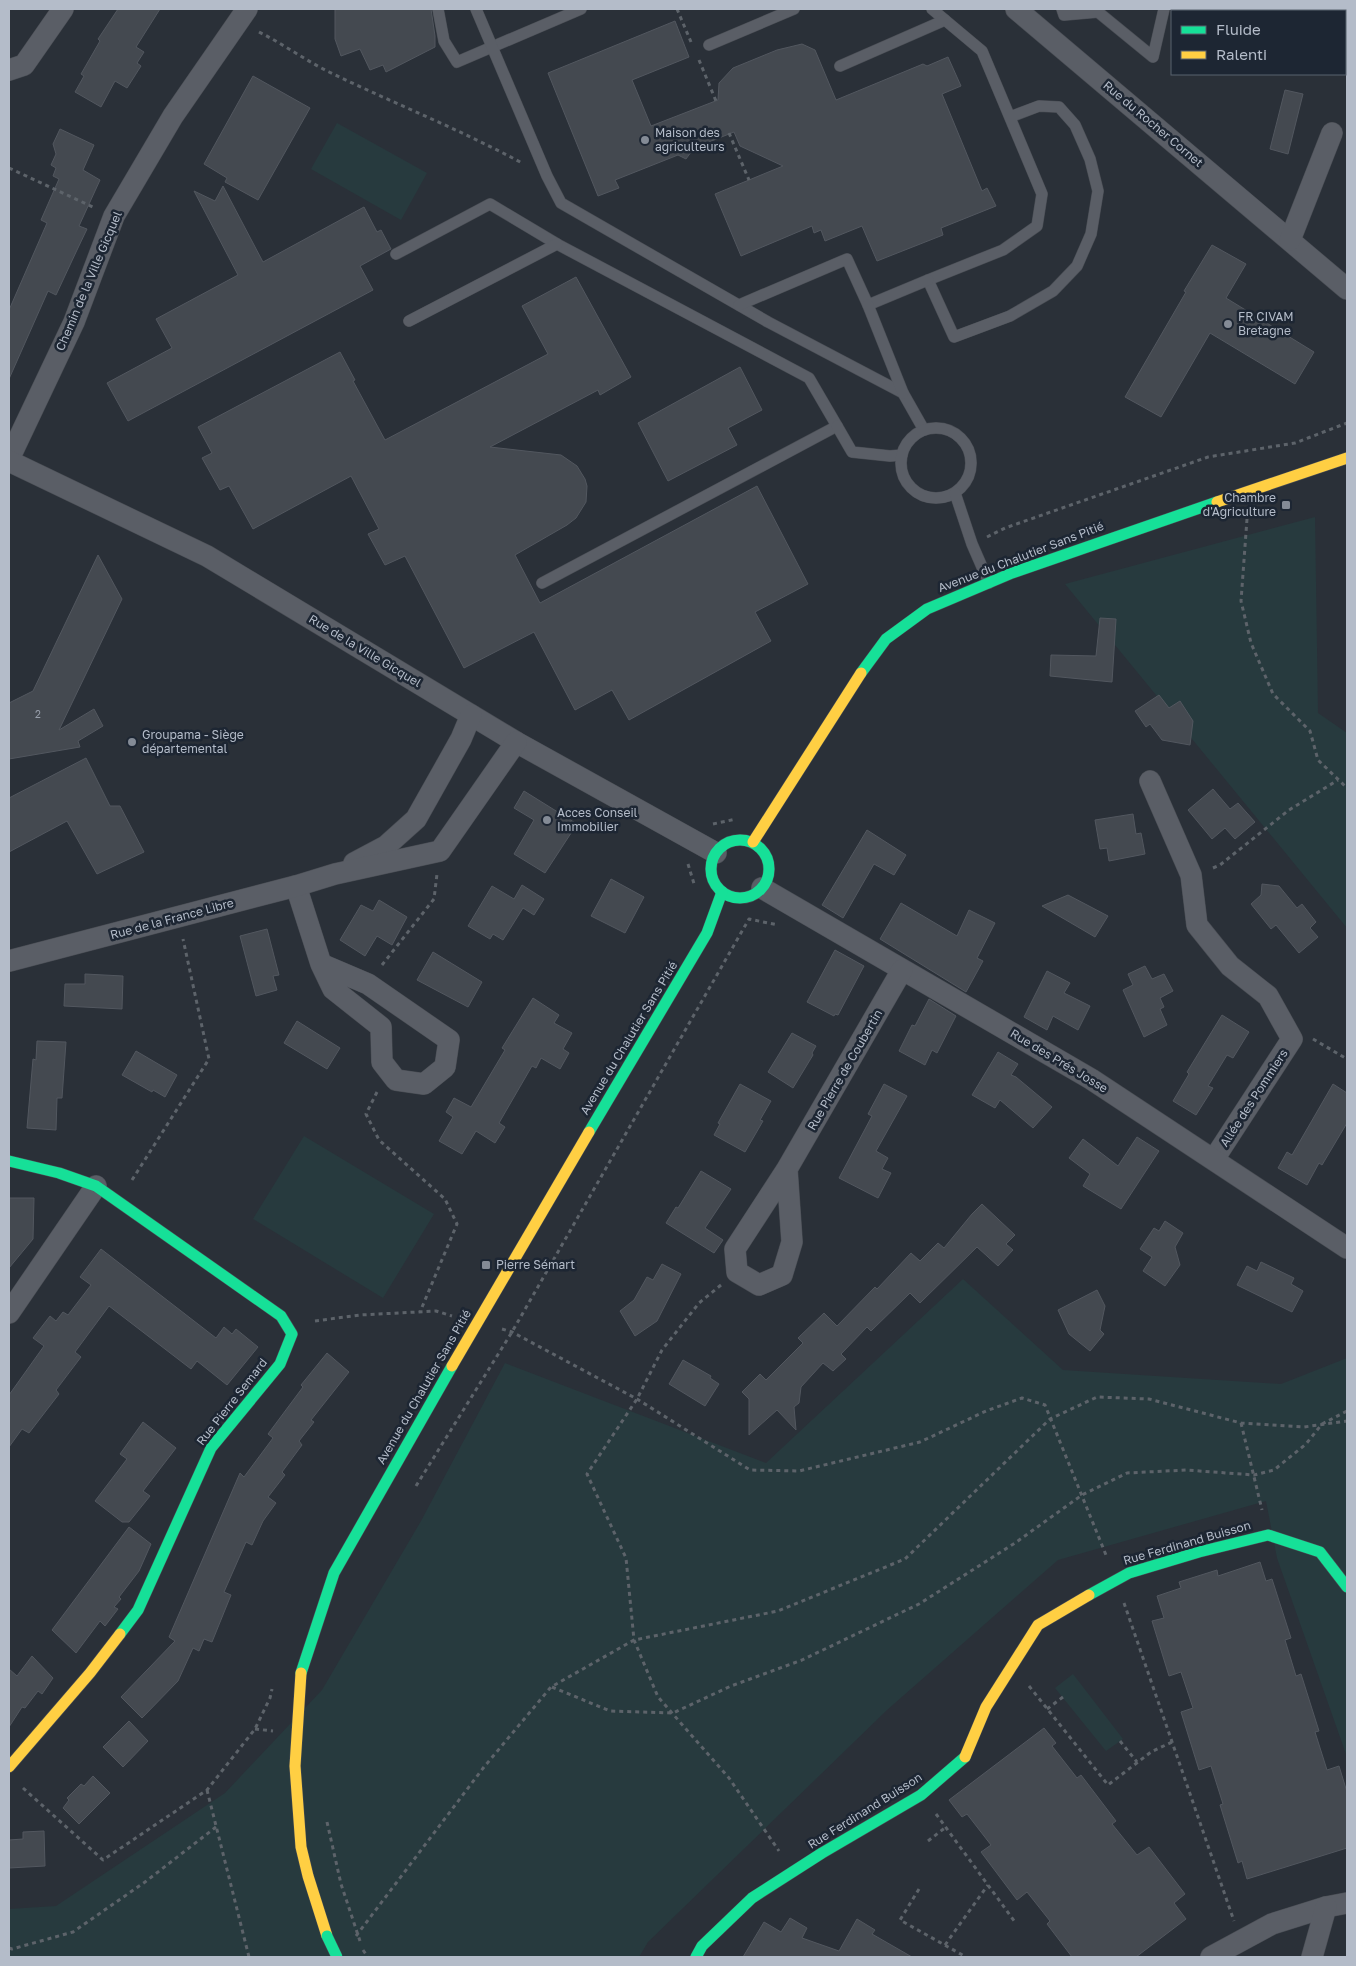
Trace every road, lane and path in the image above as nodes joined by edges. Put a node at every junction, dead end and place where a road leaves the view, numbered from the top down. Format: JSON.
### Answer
{"nodes":[{"id":1,"x":63,"y":9,"type":"edge"},
{"id":2,"x":438,"y":9,"type":"edge"},
{"id":3,"x":476,"y":9,"type":"edge"},
{"id":4,"x":581,"y":9,"type":"edge"},
{"id":5,"x":794,"y":9,"type":"edge"},
{"id":6,"x":932,"y":9,"type":"edge"},
{"id":7,"x":1016,"y":9,"type":"edge"},
{"id":8,"x":1062,"y":9,"type":"edge"},
{"id":9,"x":1164,"y":9,"type":"edge"},
{"id":10,"x":243,"y":15,"type":"edge"},
{"id":11,"x":945,"y":20,"type":"junction"},
{"id":12,"x":709,"y":45,"type":"dead end"},
{"id":13,"x":491,"y":46,"type":"junction"},
{"id":14,"x":840,"y":66,"type":"dead end"},
{"id":15,"x":9,"y":70,"type":"edge"},
{"id":16,"x":1010,"y":118,"type":"junction"},
{"id":17,"x":1332,"y":132,"type":"dead end"},
{"id":18,"x":730,"y":133,"type":"dead end"},
{"id":19,"x":9,"y":168,"type":"edge"},
{"id":20,"x":547,"y":176,"type":"junction"},
{"id":21,"x":749,"y":180,"type":"dead end"},
{"id":22,"x":114,"y":216,"type":"junction"},
{"id":23,"x":1290,"y":240,"type":"junction"},
{"id":24,"x":557,"y":244,"type":"junction"},
{"id":25,"x":396,"y":254,"type":"dead end"},
{"id":26,"x":928,"y":280,"type":"junction"},
{"id":27,"x":1347,"y":288,"type":"edge"},
{"id":28,"x":739,"y":305,"type":"junction"},
{"id":29,"x":868,"y":305,"type":"junction"},
{"id":30,"x":409,"y":321,"type":"dead end"},
{"id":31,"x":903,"y":393,"type":"junction"},
{"id":32,"x":1347,"y":423,"type":"edge"},
{"id":33,"x":837,"y":426,"type":"junction"},
{"id":34,"x":924,"y":430,"type":"junction"},
{"id":35,"x":902,"y":455,"type":"junction"},
{"id":36,"x":1347,"y":458,"type":"edge"},
{"id":37,"x":9,"y":460,"type":"edge"},
{"id":38,"x":1328,"y":464,"type":"junction"},
{"id":39,"x":1347,"y":472,"type":"edge"},
{"id":40,"x":1250,"y":490,"type":"junction"},
{"id":41,"x":955,"y":493,"type":"junction"},
{"id":42,"x":972,"y":544,"type":"junction"},
{"id":43,"x":990,"y":582,"type":"junction"},
{"id":44,"x":542,"y":583,"type":"dead end"},
{"id":45,"x":471,"y":715,"type":"junction"},
{"id":46,"x":516,"y":742,"type":"junction"},
{"id":47,"x":1338,"y":780,"type":"junction"},
{"id":48,"x":1150,"y":781,"type":"dead end"},
{"id":49,"x":1347,"y":788,"type":"edge"},
{"id":50,"x":752,"y":842,"type":"junction"},
{"id":51,"x":440,"y":851,"type":"junction"},
{"id":52,"x":716,"y":853,"type":"junction"},
{"id":53,"x":335,"y":874,"type":"junction"},
{"id":54,"x":1191,"y":875,"type":"junction"},
{"id":55,"x":296,"y":886,"type":"junction"},
{"id":56,"x":762,"y":888,"type":"junction"},
{"id":57,"x":722,"y":892,"type":"junction"},
{"id":58,"x":800,"y":910,"type":"junction"},
{"id":59,"x":178,"y":917,"type":"junction"},
{"id":60,"x":9,"y":961,"type":"edge"},
{"id":61,"x":321,"y":964,"type":"junction"},
{"id":62,"x":902,"y":970,"type":"junction"},
{"id":63,"x":368,"y":984,"type":"junction"},
{"id":64,"x":1292,"y":1039,"type":"junction"},
{"id":65,"x":1347,"y":1059,"type":"edge"},
{"id":66,"x":388,"y":1070,"type":"junction"},
{"id":67,"x":1214,"y":1159,"type":"junction"},
{"id":68,"x":9,"y":1161,"type":"edge"},
{"id":69,"x":787,"y":1170,"type":"junction"},
{"id":70,"x":96,"y":1186,"type":"junction"},
{"id":71,"x":118,"y":1201,"type":"junction"},
{"id":72,"x":1347,"y":1248,"type":"edge"},
{"id":73,"x":737,"y":1272,"type":"junction"},
{"id":74,"x":420,"y":1312,"type":"junction"},
{"id":75,"x":9,"y":1313,"type":"edge"},
{"id":76,"x":476,"y":1323,"type":"junction"},
{"id":77,"x":287,"y":1325,"type":"junction"},
{"id":78,"x":512,"y":1332,"type":"junction"},
{"id":79,"x":637,"y":1399,"type":"junction"},
{"id":80,"x":1347,"y":1410,"type":"edge"},
{"id":81,"x":1050,"y":1418,"type":"junction"},
{"id":82,"x":1347,"y":1421,"type":"edge"},
{"id":83,"x":1241,"y":1423,"type":"junction"},
{"id":84,"x":1322,"y":1424,"type":"junction"},
{"id":85,"x":1254,"y":1474,"type":"junction"},
{"id":86,"x":415,"y":1487,"type":"dead end"},
{"id":87,"x":1082,"y":1495,"type":"junction"},
{"id":88,"x":1268,"y":1535,"type":"junction"},
{"id":89,"x":1116,"y":1579,"type":"junction"},
{"id":90,"x":1347,"y":1587,"type":"edge"},
{"id":91,"x":634,"y":1640,"type":"junction"},
{"id":92,"x":1013,"y":1666,"type":"junction"},
{"id":93,"x":551,"y":1687,"type":"junction"},
{"id":94,"x":1063,"y":1697,"type":"dead end"},
{"id":95,"x":1047,"y":1709,"type":"junction"},
{"id":96,"x":673,"y":1713,"type":"junction"},
{"id":97,"x":255,"y":1729,"type":"dead end"},
{"id":98,"x":1120,"y":1741,"type":"dead end"},
{"id":99,"x":1172,"y":1742,"type":"junction"},
{"id":100,"x":1136,"y":1762,"type":"junction"},
{"id":101,"x":9,"y":1767,"type":"edge"},
{"id":102,"x":16,"y":1782,"type":"dead end"},
{"id":103,"x":206,"y":1790,"type":"junction"},
{"id":104,"x":921,"y":1795,"type":"junction"},
{"id":105,"x":327,"y":1821,"type":"dead end"},
{"id":106,"x":216,"y":1827,"type":"junction"},
{"id":107,"x":946,"y":1828,"type":"junction"},
{"id":108,"x":928,"y":1840,"type":"dead end"},
{"id":109,"x":794,"y":1872,"type":"junction"},
{"id":110,"x":988,"y":1885,"type":"junction"},
{"id":111,"x":919,"y":1889,"type":"dead end"},
{"id":112,"x":1347,"y":1903,"type":"edge"},
{"id":113,"x":1326,"y":1907,"type":"junction"},
{"id":114,"x":1016,"y":1922,"type":"dead end"},
{"id":115,"x":358,"y":1934,"type":"junction"},
{"id":116,"x":351,"y":1940,"type":"dead end"},
{"id":117,"x":1241,"y":1941,"type":"junction"},
{"id":118,"x":945,"y":1945,"type":"junction"},
{"id":119,"x":9,"y":1948,"type":"edge"},
{"id":120,"x":249,"y":1957,"type":"edge"},
{"id":121,"x":337,"y":1957,"type":"edge"},
{"id":122,"x":368,"y":1957,"type":"edge"},
{"id":123,"x":696,"y":1957,"type":"edge"},
{"id":124,"x":966,"y":1957,"type":"edge"},
{"id":125,"x":1211,"y":1957,"type":"edge"},
{"id":126,"x":1312,"y":1957,"type":"edge"}],
"edges":[{"from":1,"to":15,"type":"street"},
{"from":2,"to":13,"type":"lane"},
{"from":3,"to":13,"type":"lane"},
{"from":4,"to":13,"type":"lane"},
{"from":5,"to":12,"type":"lane"},
{"from":6,"to":11,"type":"lane"},
{"from":7,"to":23,"type":"street","name":"Rue du Rocher Cornet"},
{"from":8,"to":9,"type":"lane"},
{"from":10,"to":20,"type":"path"},
{"from":10,"to":22,"type":"street","name":"Chemin de la Ville Gicquel"},
{"from":11,"to":14,"type":"lane"},
{"from":11,"to":16,"type":"lane"},
{"from":13,"to":20,"type":"lane"},
{"from":16,"to":26,"type":"lane"},
{"from":16,"to":26,"type":"lane"},
{"from":17,"to":23,"type":"street"},
{"from":18,"to":21,"type":"path"},
{"from":19,"to":22,"type":"path"},
{"from":20,"to":28,"type":"lane"},
{"from":22,"to":37,"type":"street","name":"Chemin de la Ville Gicquel"},
{"from":23,"to":27,"type":"street","name":"Rue du Rocher Cornet"},
{"from":24,"to":25,"type":"lane"},
{"from":24,"to":30,"type":"lane"},
{"from":24,"to":33,"type":"lane"},
{"from":26,"to":29,"type":"lane"},
{"from":28,"to":29,"type":"lane"},
{"from":28,"to":31,"type":"lane"},
{"from":29,"to":31,"type":"lane"},
{"from":31,"to":34,"type":"lane"},
{"from":32,"to":42,"type":"path"},
{"from":33,"to":35,"type":"lane"},
{"from":33,"to":44,"type":"lane"},
{"from":34,"to":35,"type":"lane"},
{"from":34,"to":41,"type":"lane"},
{"from":35,"to":41,"type":"lane"},
{"from":36,"to":38,"type":"street","name":"Avenue du Chalutier Sans Pitié"},
{"from":37,"to":45,"type":"street","name":"Rue de la Ville Gicquel"},
{"from":38,"to":39,"type":"lane"},
{"from":38,"to":40,"type":"street","name":"Avenue du Chalutier Sans Pitié"},
{"from":40,"to":43,"type":"street","name":"Avenue du Chalutier Sans Pitié"},
{"from":40,"to":47,"type":"path"},
{"from":41,"to":42,"type":"lane"},
{"from":42,"to":43,"type":"lane"},
{"from":43,"to":50,"type":"street","name":"Avenue du Chalutier Sans Pitié"},
{"from":45,"to":46,"type":"street","name":"Rue de la Ville Gicquel"},
{"from":45,"to":53,"type":"street","name":"Rue de la France Libre"},
{"from":46,"to":51,"type":"street"},
{"from":46,"to":52,"type":"street","name":"Rue de la Ville Gicquel"},
{"from":47,"to":49,"type":"path"},
{"from":47,"to":54,"type":"path"},
{"from":48,"to":54,"type":"street","name":"Allée des Pommiers"},
{"from":50,"to":52,"type":"street"},
{"from":50,"to":56,"type":"street"},
{"from":51,"to":53,"type":"street","name":"Rue de la France Libre"},
{"from":51,"to":63,"type":"path"},
{"from":52,"to":57,"type":"street"},
{"from":53,"to":55,"type":"street","name":"Rue de la France Libre"},
{"from":54,"to":64,"type":"street","name":"Allée des Pommiers"},
{"from":55,"to":59,"type":"street","name":"Rue de la France Libre"},
{"from":55,"to":61,"type":"street"},
{"from":56,"to":57,"type":"street"},
{"from":56,"to":58,"type":"street","name":"Rue des Prés Josse"},
{"from":57,"to":76,"type":"street","name":"Avenue du Chalutier Sans Pitié"},
{"from":58,"to":62,"type":"street","name":"Rue des Prés Josse"},
{"from":58,"to":78,"type":"path"},
{"from":59,"to":60,"type":"street","name":"Rue de la France Libre"},
{"from":59,"to":71,"type":"path"},
{"from":61,"to":63,"type":"street"},
{"from":61,"to":66,"type":"street"},
{"from":62,"to":67,"type":"street","name":"Rue des Prés Josse"},
{"from":62,"to":69,"type":"street","name":"Rue Pierre de Coubertin"},
{"from":63,"to":66,"type":"street"},
{"from":64,"to":65,"type":"path"},
{"from":64,"to":67,"type":"street","name":"Allée des Pommiers"},
{"from":66,"to":74,"type":"path"},
{"from":67,"to":72,"type":"street","name":"Rue des Prés Josse"},
{"from":68,"to":70,"type":"street"},
{"from":69,"to":73,"type":"street","name":"Rue Pierre de Coubertin"},
{"from":69,"to":73,"type":"street"},
{"from":70,"to":71,"type":"street"},
{"from":70,"to":75,"type":"street"},
{"from":71,"to":77,"type":"street"},
{"from":73,"to":79,"type":"path"},
{"from":74,"to":76,"type":"path"},
{"from":74,"to":77,"type":"path"},
{"from":76,"to":78,"type":"path"},
{"from":76,"to":121,"type":"street","name":"Avenue du Chalutier Sans Pitié","bridge":true},
{"from":77,"to":101,"type":"street","name":"Rue Pierre Semard"},
{"from":78,"to":79,"type":"path"},
{"from":78,"to":86,"type":"path"},
{"from":79,"to":81,"type":"path"},
{"from":79,"to":91,"type":"path"},
{"from":80,"to":84,"type":"path"},
{"from":81,"to":83,"type":"path"},
{"from":81,"to":87,"type":"path"},
{"from":81,"to":91,"type":"path"},
{"from":82,"to":84,"type":"path"},
{"from":83,"to":84,"type":"path"},
{"from":83,"to":85,"type":"path"},
{"from":84,"to":85,"type":"path"},
{"from":85,"to":87,"type":"path"},
{"from":85,"to":88,"type":"path"},
{"from":87,"to":89,"type":"path"},
{"from":87,"to":96,"type":"path"},
{"from":88,"to":89,"type":"street","name":"Rue Ferdinand Buisson"},
{"from":88,"to":90,"type":"street","name":"Rue Ferdinand Buisson"},
{"from":89,"to":92,"type":"street","name":"Rue Ferdinand Buisson"},
{"from":89,"to":99,"type":"path"},
{"from":91,"to":93,"type":"path"},
{"from":91,"to":96,"type":"path"},
{"from":92,"to":95,"type":"path"},
{"from":92,"to":104,"type":"street","name":"Rue Ferdinand Buisson"},
{"from":93,"to":96,"type":"path"},
{"from":93,"to":115,"type":"path"},
{"from":94,"to":95,"type":"path"},
{"from":95,"to":100,"type":"path"},
{"from":96,"to":109,"type":"path"},
{"from":97,"to":103,"type":"path"},
{"from":98,"to":100,"type":"path"},
{"from":99,"to":100,"type":"path"},
{"from":99,"to":117,"type":"path"},
{"from":102,"to":103,"type":"path"},
{"from":103,"to":106,"type":"path"},
{"from":104,"to":107,"type":"path"},
{"from":104,"to":109,"type":"street","name":"Rue Ferdinand Buisson"},
{"from":105,"to":115,"type":"path"},
{"from":106,"to":119,"type":"path"},
{"from":106,"to":120,"type":"path"},
{"from":107,"to":108,"type":"path"},
{"from":107,"to":110,"type":"path"},
{"from":109,"to":123,"type":"street","name":"Rue Ferdinand Buisson"},
{"from":110,"to":114,"type":"path"},
{"from":110,"to":118,"type":"path"},
{"from":111,"to":118,"type":"path"},
{"from":112,"to":113,"type":"street"},
{"from":113,"to":117,"type":"street"},
{"from":113,"to":126,"type":"street"},
{"from":115,"to":116,"type":"path"},
{"from":115,"to":122,"type":"path"},
{"from":117,"to":125,"type":"street"},
{"from":118,"to":124,"type":"path"}]}
